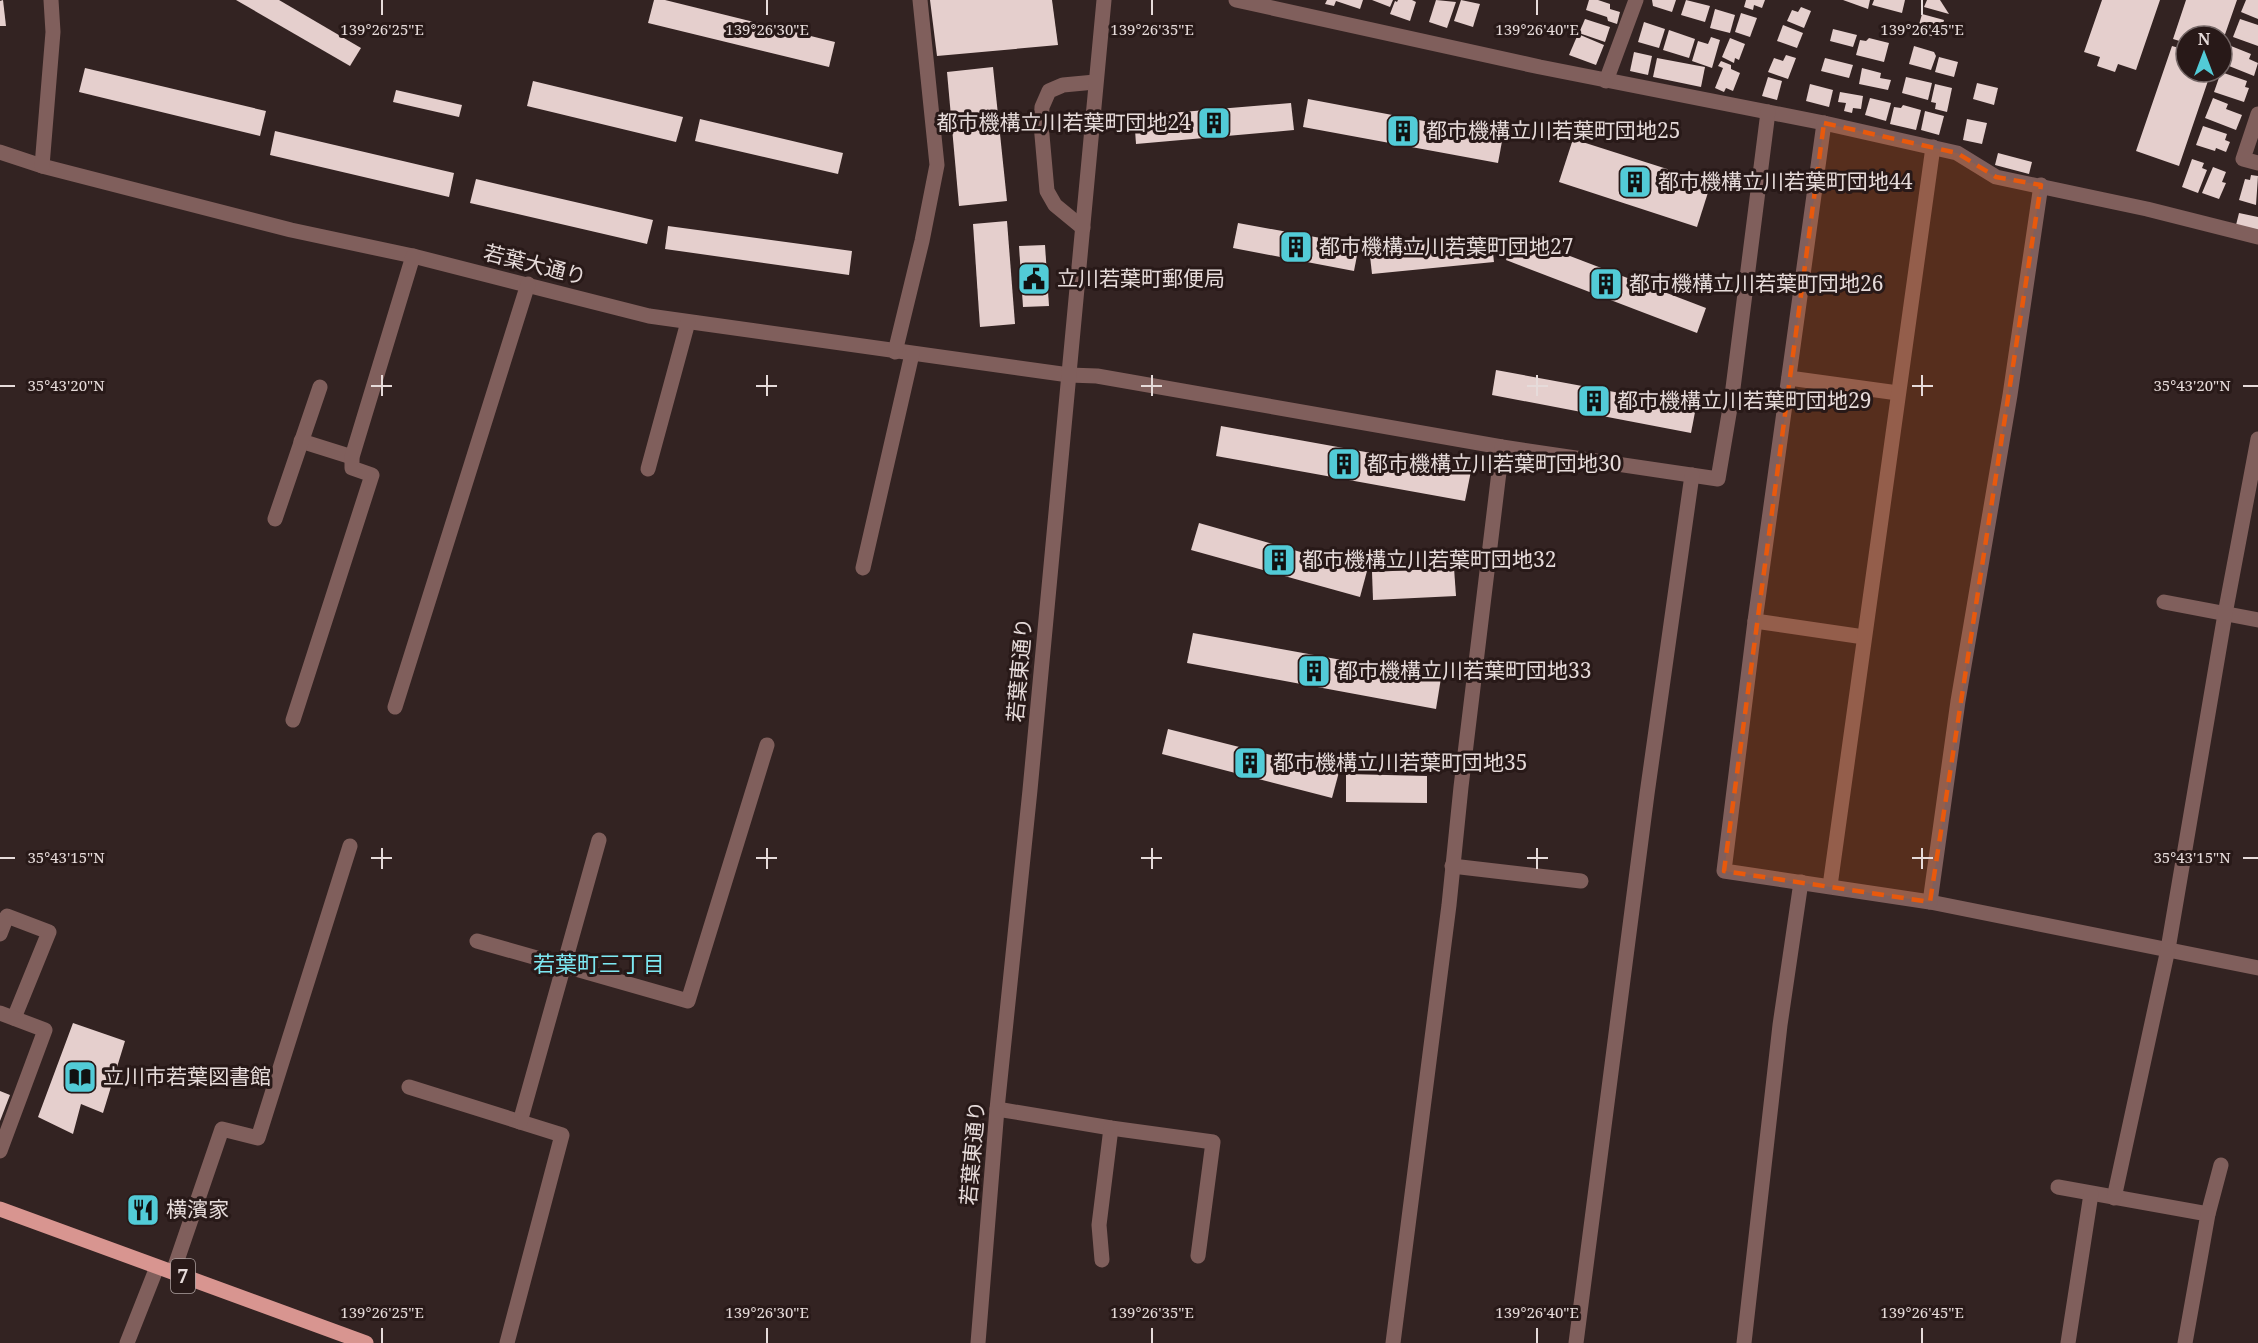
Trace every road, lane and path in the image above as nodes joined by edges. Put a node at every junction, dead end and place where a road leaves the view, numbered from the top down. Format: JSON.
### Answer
{"nodes":[{"id":1,"x":51,"y":0,"type":"edge"},
{"id":2,"x":920,"y":0,"type":"edge"},
{"id":3,"x":1104,"y":0,"type":"edge"},
{"id":4,"x":1236,"y":0,"type":"edge"},
{"id":5,"x":1312,"y":0,"type":"edge"},
{"id":6,"x":1636,"y":0,"type":"edge"},
{"id":7,"x":1307,"y":15,"type":"junction"},
{"id":8,"x":1606,"y":81,"type":"junction"},
{"id":9,"x":1095,"y":82,"type":"junction"},
{"id":10,"x":1767,"y":112,"type":"junction"},
{"id":11,"x":2258,"y":114,"type":"edge"},
{"id":12,"x":1824,"y":123,"type":"junction"},
{"id":13,"x":1932,"y":147,"type":"junction"},
{"id":14,"x":0,"y":152,"type":"edge"},
{"id":15,"x":2258,"y":163,"type":"edge"},
{"id":16,"x":42,"y":166,"type":"junction"},
{"id":17,"x":2041,"y":185,"type":"junction"},
{"id":18,"x":1083,"y":228,"type":"junction"},
{"id":19,"x":2258,"y":237,"type":"edge"},
{"id":20,"x":413,"y":256,"type":"junction"},
{"id":21,"x":528,"y":284,"type":"junction"},
{"id":22,"x":688,"y":322,"type":"junction"},
{"id":23,"x":895,"y":352,"type":"junction"},
{"id":24,"x":912,"y":354,"type":"junction"},
{"id":25,"x":1069,"y":375,"type":"junction"},
{"id":26,"x":1789,"y":378,"type":"junction"},
{"id":27,"x":320,"y":387,"type":"dead end"},
{"id":28,"x":1898,"y":393,"type":"junction"},
{"id":29,"x":2258,"y":439,"type":"edge"},
{"id":30,"x":301,"y":441,"type":"junction"},
{"id":31,"x":1502,"y":447,"type":"junction"},
{"id":32,"x":352,"y":457,"type":"junction"},
{"id":33,"x":648,"y":469,"type":"dead end"},
{"id":34,"x":1692,"y":475,"type":"junction"},
{"id":35,"x":275,"y":519,"type":"dead end"},
{"id":36,"x":863,"y":568,"type":"dead end"},
{"id":37,"x":2164,"y":602,"type":"dead end"},
{"id":38,"x":2224,"y":614,"type":"junction"},
{"id":39,"x":2258,"y":620,"type":"edge"},
{"id":40,"x":1755,"y":621,"type":"junction"},
{"id":41,"x":1864,"y":637,"type":"junction"},
{"id":42,"x":395,"y":708,"type":"dead end"},
{"id":43,"x":293,"y":720,"type":"dead end"},
{"id":44,"x":767,"y":745,"type":"dead end"},
{"id":45,"x":599,"y":840,"type":"dead end"},
{"id":46,"x":350,"y":846,"type":"dead end"},
{"id":47,"x":1452,"y":866,"type":"junction"},
{"id":48,"x":1581,"y":881,"type":"dead end"},
{"id":49,"x":1801,"y":882,"type":"junction"},
{"id":50,"x":1830,"y":886,"type":"junction"},
{"id":51,"x":1930,"y":902,"type":"junction"},
{"id":52,"x":0,"y":934,"type":"edge"},
{"id":53,"x":477,"y":941,"type":"dead end"},
{"id":54,"x":2168,"y":949,"type":"junction"},
{"id":55,"x":564,"y":967,"type":"junction"},
{"id":56,"x":2258,"y":968,"type":"edge"},
{"id":57,"x":7,"y":1015,"type":"edge"},
{"id":58,"x":410,"y":1087,"type":"dead end"},
{"id":59,"x":997,"y":1109,"type":"junction"},
{"id":60,"x":520,"y":1122,"type":"junction"},
{"id":61,"x":1111,"y":1128,"type":"junction"},
{"id":62,"x":0,"y":1151,"type":"edge"},
{"id":63,"x":2221,"y":1165,"type":"dead end"},
{"id":64,"x":2058,"y":1187,"type":"dead end"},
{"id":65,"x":2091,"y":1194,"type":"junction"},
{"id":66,"x":2114,"y":1198,"type":"junction"},
{"id":67,"x":0,"y":1209,"type":"edge"},
{"id":68,"x":2208,"y":1214,"type":"junction"},
{"id":69,"x":1198,"y":1256,"type":"dead end"},
{"id":70,"x":1102,"y":1260,"type":"dead end"},
{"id":71,"x":157,"y":1267,"type":"junction"},
{"id":72,"x":173,"y":1272,"type":"junction"},
{"id":73,"x":127,"y":1343,"type":"edge"},
{"id":74,"x":366,"y":1343,"type":"edge"},
{"id":75,"x":507,"y":1343,"type":"edge"},
{"id":76,"x":978,"y":1343,"type":"edge"},
{"id":77,"x":1393,"y":1343,"type":"edge"},
{"id":78,"x":1576,"y":1343,"type":"edge"},
{"id":79,"x":1744,"y":1343,"type":"edge"},
{"id":80,"x":2068,"y":1343,"type":"edge"},
{"id":81,"x":2185,"y":1343,"type":"edge"}],
"edges":[{"from":1,"to":16,"type":"street"},
{"from":2,"to":23,"type":"street"},
{"from":3,"to":9,"type":"street","name":"若葉東通り"},
{"from":4,"to":7,"type":"street"},
{"from":5,"to":7,"type":"street"},
{"from":6,"to":8,"type":"street"},
{"from":7,"to":8,"type":"street"},
{"from":8,"to":10,"type":"street"},
{"from":9,"to":18,"type":"street","name":"若葉東通り"},
{"from":9,"to":18,"type":"street"},
{"from":10,"to":12,"type":"street"},
{"from":10,"to":34,"type":"street","name":"若葉大通り"},
{"from":11,"to":15,"type":"street"},
{"from":12,"to":13,"type":"street"},
{"from":12,"to":26,"type":"street"},
{"from":13,"to":17,"type":"street"},
{"from":13,"to":28,"type":"street"},
{"from":14,"to":16,"type":"street","name":"若葉大通り"},
{"from":16,"to":20,"type":"street","name":"若葉大通り"},
{"from":17,"to":19,"type":"street"},
{"from":17,"to":51,"type":"street"},
{"from":18,"to":25,"type":"street","name":"若葉東通り"},
{"from":20,"to":21,"type":"street","name":"若葉大通り"},
{"from":20,"to":32,"type":"street"},
{"from":21,"to":22,"type":"street","name":"若葉大通り"},
{"from":21,"to":42,"type":"street"},
{"from":22,"to":23,"type":"street","name":"若葉大通り"},
{"from":22,"to":33,"type":"street"},
{"from":23,"to":24,"type":"street","name":"若葉大通り"},
{"from":24,"to":25,"type":"street","name":"若葉大通り"},
{"from":24,"to":36,"type":"street"},
{"from":25,"to":31,"type":"street","name":"若葉大通り"},
{"from":25,"to":59,"type":"street","name":"若葉東通り"},
{"from":26,"to":28,"type":"street"},
{"from":26,"to":40,"type":"street"},
{"from":27,"to":30,"type":"street"},
{"from":28,"to":41,"type":"street"},
{"from":29,"to":38,"type":"street"},
{"from":30,"to":32,"type":"street"},
{"from":30,"to":35,"type":"street"},
{"from":31,"to":34,"type":"street","name":"若葉大通り"},
{"from":31,"to":47,"type":"street"},
{"from":32,"to":43,"type":"street"},
{"from":34,"to":78,"type":"street"},
{"from":37,"to":38,"type":"street"},
{"from":38,"to":39,"type":"street"},
{"from":38,"to":54,"type":"street"},
{"from":40,"to":41,"type":"street"},
{"from":40,"to":49,"type":"street"},
{"from":41,"to":50,"type":"street"},
{"from":44,"to":55,"type":"street"},
{"from":45,"to":55,"type":"street"},
{"from":46,"to":72,"type":"street"},
{"from":47,"to":48,"type":"street"},
{"from":47,"to":77,"type":"street"},
{"from":49,"to":50,"type":"street"},
{"from":49,"to":79,"type":"street"},
{"from":50,"to":51,"type":"street"},
{"from":51,"to":54,"type":"street"},
{"from":52,"to":57,"type":"street"},
{"from":53,"to":55,"type":"street"},
{"from":54,"to":56,"type":"street"},
{"from":54,"to":66,"type":"street"},
{"from":55,"to":60,"type":"street"},
{"from":57,"to":62,"type":"street"},
{"from":58,"to":60,"type":"street"},
{"from":59,"to":61,"type":"street"},
{"from":59,"to":76,"type":"street","name":"若葉東通り"},
{"from":60,"to":75,"type":"street"},
{"from":61,"to":69,"type":"street"},
{"from":61,"to":70,"type":"street"},
{"from":63,"to":68,"type":"street"},
{"from":64,"to":65,"type":"street"},
{"from":65,"to":66,"type":"street"},
{"from":65,"to":80,"type":"street"},
{"from":66,"to":68,"type":"street"},
{"from":67,"to":71,"type":"main road","number":"7"},
{"from":68,"to":81,"type":"street"},
{"from":71,"to":72,"type":"main road","number":"7"},
{"from":71,"to":73,"type":"street"},
{"from":72,"to":74,"type":"main road","number":"7"}]}
